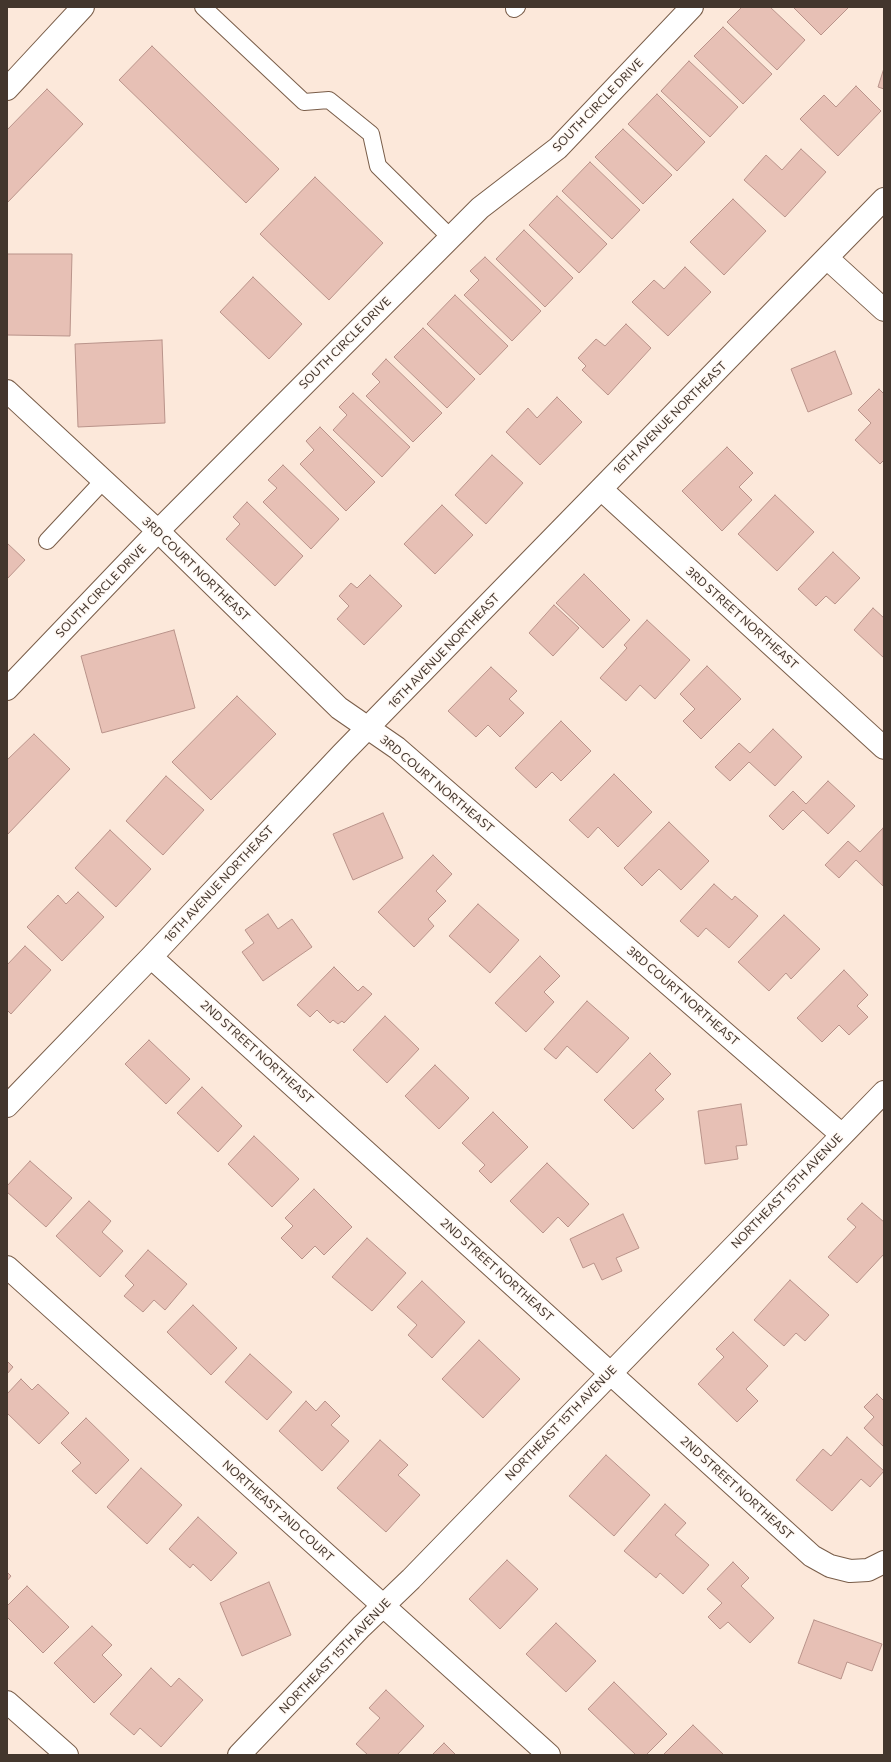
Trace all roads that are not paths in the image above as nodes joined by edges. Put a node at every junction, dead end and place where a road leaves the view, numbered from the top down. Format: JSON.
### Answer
{"nodes":[{"id":1,"x":203,"y":7,"type":"edge"},
{"id":2,"x":692,"y":7,"type":"edge"},
{"id":3,"x":77,"y":9,"type":"edge"},
{"id":4,"x":7,"y":89,"type":"edge"},
{"id":5,"x":884,"y":199,"type":"edge"},
{"id":6,"x":450,"y":237,"type":"junction"},
{"id":7,"x":827,"y":258,"type":"junction"},
{"id":8,"x":884,"y":310,"type":"edge"},
{"id":9,"x":7,"y":391,"type":"edge"},
{"id":10,"x":104,"y":481,"type":"junction"},
{"id":11,"x":601,"y":489,"type":"junction"},
{"id":12,"x":158,"y":531,"type":"junction"},
{"id":13,"x":47,"y":541,"type":"dead end"},
{"id":14,"x":7,"y":689,"type":"edge"},
{"id":15,"x":368,"y":728,"type":"junction"},
{"id":16,"x":884,"y":748,"type":"edge"},
{"id":17,"x":151,"y":956,"type":"junction"},
{"id":18,"x":884,"y":1092,"type":"edge"},
{"id":19,"x":7,"y":1106,"type":"edge"},
{"id":20,"x":842,"y":1135,"type":"junction"},
{"id":21,"x":7,"y":1267,"type":"edge"},
{"id":22,"x":611,"y":1373,"type":"junction"},
{"id":23,"x":884,"y":1562,"type":"edge"},
{"id":24,"x":383,"y":1606,"type":"junction"},
{"id":25,"x":7,"y":1702,"type":"edge"},
{"id":26,"x":67,"y":1755,"type":"edge"},
{"id":27,"x":239,"y":1755,"type":"edge"},
{"id":28,"x":549,"y":1755,"type":"edge"}],
"edges":[{"from":1,"to":6,"type":"lane"},
{"from":2,"to":6,"type":"street","name":"SOUTH CIRCLE DRIVE"},
{"from":3,"to":4,"type":"street"},
{"from":5,"to":7,"type":"street","name":"16TH AVENUE NORTHEAST"},
{"from":6,"to":12,"type":"street","name":"SOUTH CIRCLE DRIVE"},
{"from":7,"to":8,"type":"street"},
{"from":7,"to":11,"type":"street","name":"16TH AVENUE NORTHEAST"},
{"from":9,"to":10,"type":"street","name":"3RD COURT NORTHEAST"},
{"from":10,"to":12,"type":"street","name":"3RD COURT NORTHEAST"},
{"from":10,"to":13,"type":"lane"},
{"from":11,"to":15,"type":"street","name":"16TH AVENUE NORTHEAST"},
{"from":11,"to":16,"type":"street","name":"3RD STREET NORTHEAST"},
{"from":12,"to":14,"type":"street","name":"SOUTH CIRCLE DRIVE"},
{"from":12,"to":15,"type":"street","name":"3RD COURT NORTHEAST"},
{"from":15,"to":17,"type":"street","name":"16TH AVENUE NORTHEAST"},
{"from":15,"to":20,"type":"street","name":"3RD COURT NORTHEAST"},
{"from":17,"to":19,"type":"street","name":"16TH AVENUE NORTHEAST"},
{"from":17,"to":22,"type":"street","name":"2ND STREET NORTHEAST"},
{"from":18,"to":20,"type":"street","name":"NORTHEAST 15TH AVENUE"},
{"from":20,"to":22,"type":"street","name":"NORTHEAST 15TH AVENUE"},
{"from":21,"to":24,"type":"street","name":"NORTHEAST 2ND COURT"},
{"from":22,"to":23,"type":"street","name":"2ND STREET NORTHEAST"},
{"from":22,"to":24,"type":"street","name":"NORTHEAST 15TH AVENUE"},
{"from":24,"to":27,"type":"street","name":"NORTHEAST 15TH AVENUE"},
{"from":24,"to":28,"type":"street","name":"NORTHEAST 2ND COURT"},
{"from":25,"to":26,"type":"street"}]}
